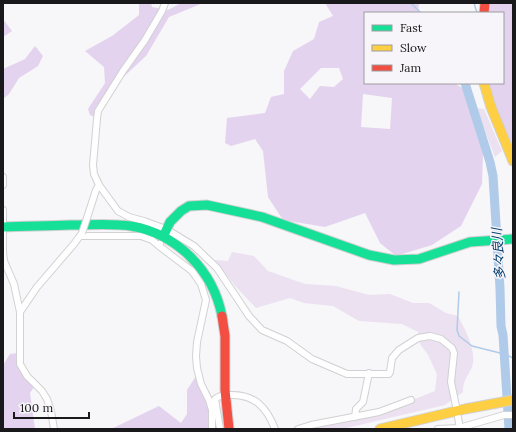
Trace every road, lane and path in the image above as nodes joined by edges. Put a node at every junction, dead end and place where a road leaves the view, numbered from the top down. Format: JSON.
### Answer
{"nodes":[{"id":1,"x":165,"y":3,"type":"edge"},
{"id":2,"x":484,"y":84,"type":"edge"},
{"id":3,"x":513,"y":162,"type":"edge"},
{"id":4,"x":3,"y":177,"type":"edge"},
{"id":5,"x":3,"y":185,"type":"edge"},
{"id":6,"x":99,"y":185,"type":"junction"},
{"id":7,"x":3,"y":210,"type":"edge"},
{"id":8,"x":3,"y":227,"type":"edge"},
{"id":9,"x":164,"y":233,"type":"junction"},
{"id":10,"x":81,"y":234,"type":"junction"},
{"id":11,"x":513,"y":239,"type":"edge"},
{"id":12,"x":159,"y":246,"type":"junction"},
{"id":13,"x":20,"y":312,"type":"junction"},
{"id":14,"x":369,"y":373,"type":"junction"},
{"id":15,"x":224,"y":395,"type":"junction"},
{"id":16,"x":411,"y":400,"type":"dead end"},
{"id":17,"x":513,"y":400,"type":"edge"},
{"id":18,"x":513,"y":407,"type":"edge"},
{"id":19,"x":462,"y":413,"type":"junction"},
{"id":20,"x":513,"y":415,"type":"edge"},
{"id":21,"x":355,"y":417,"type":"junction"},
{"id":22,"x":54,"y":429,"type":"edge"},
{"id":23,"x":212,"y":429,"type":"edge"},
{"id":24,"x":220,"y":429,"type":"edge"},
{"id":25,"x":229,"y":429,"type":"edge"},
{"id":26,"x":275,"y":429,"type":"edge"},
{"id":27,"x":298,"y":429,"type":"edge"},
{"id":28,"x":380,"y":429,"type":"edge"},
{"id":29,"x":406,"y":429,"type":"edge"},
{"id":30,"x":438,"y":429,"type":"edge"},
{"id":31,"x":460,"y":429,"type":"edge"}],
"edges":[{"from":1,"to":6,"type":"street"},
{"from":2,"to":3,"type":"main road"},
{"from":4,"to":5,"type":"street"},
{"from":6,"to":9,"type":"street"},
{"from":6,"to":10,"type":"street","bridge":true},
{"from":7,"to":8,"type":"street"},
{"from":8,"to":9,"type":"main road"},
{"from":8,"to":13,"type":"street"},
{"from":9,"to":11,"type":"main road"},
{"from":9,"to":12,"type":"street"},
{"from":9,"to":14,"type":"street"},
{"from":9,"to":15,"type":"main road"},
{"from":10,"to":12,"type":"street"},
{"from":10,"to":13,"type":"street"},
{"from":12,"to":23,"type":"street"},
{"from":13,"to":22,"type":"street"},
{"from":14,"to":19,"type":"street"},
{"from":14,"to":21,"type":"street"},
{"from":15,"to":24,"type":"street"},
{"from":15,"to":25,"type":"main road"},
{"from":15,"to":26,"type":"street"},
{"from":16,"to":21,"type":"street"},
{"from":17,"to":19,"type":"main road"},
{"from":18,"to":19,"type":"main road"},
{"from":19,"to":28,"type":"main road"},
{"from":19,"to":29,"type":"main road"},
{"from":19,"to":31,"type":"street"},
{"from":20,"to":31,"type":"street"},
{"from":21,"to":27,"type":"street"},
{"from":30,"to":31,"type":"street"}]}
